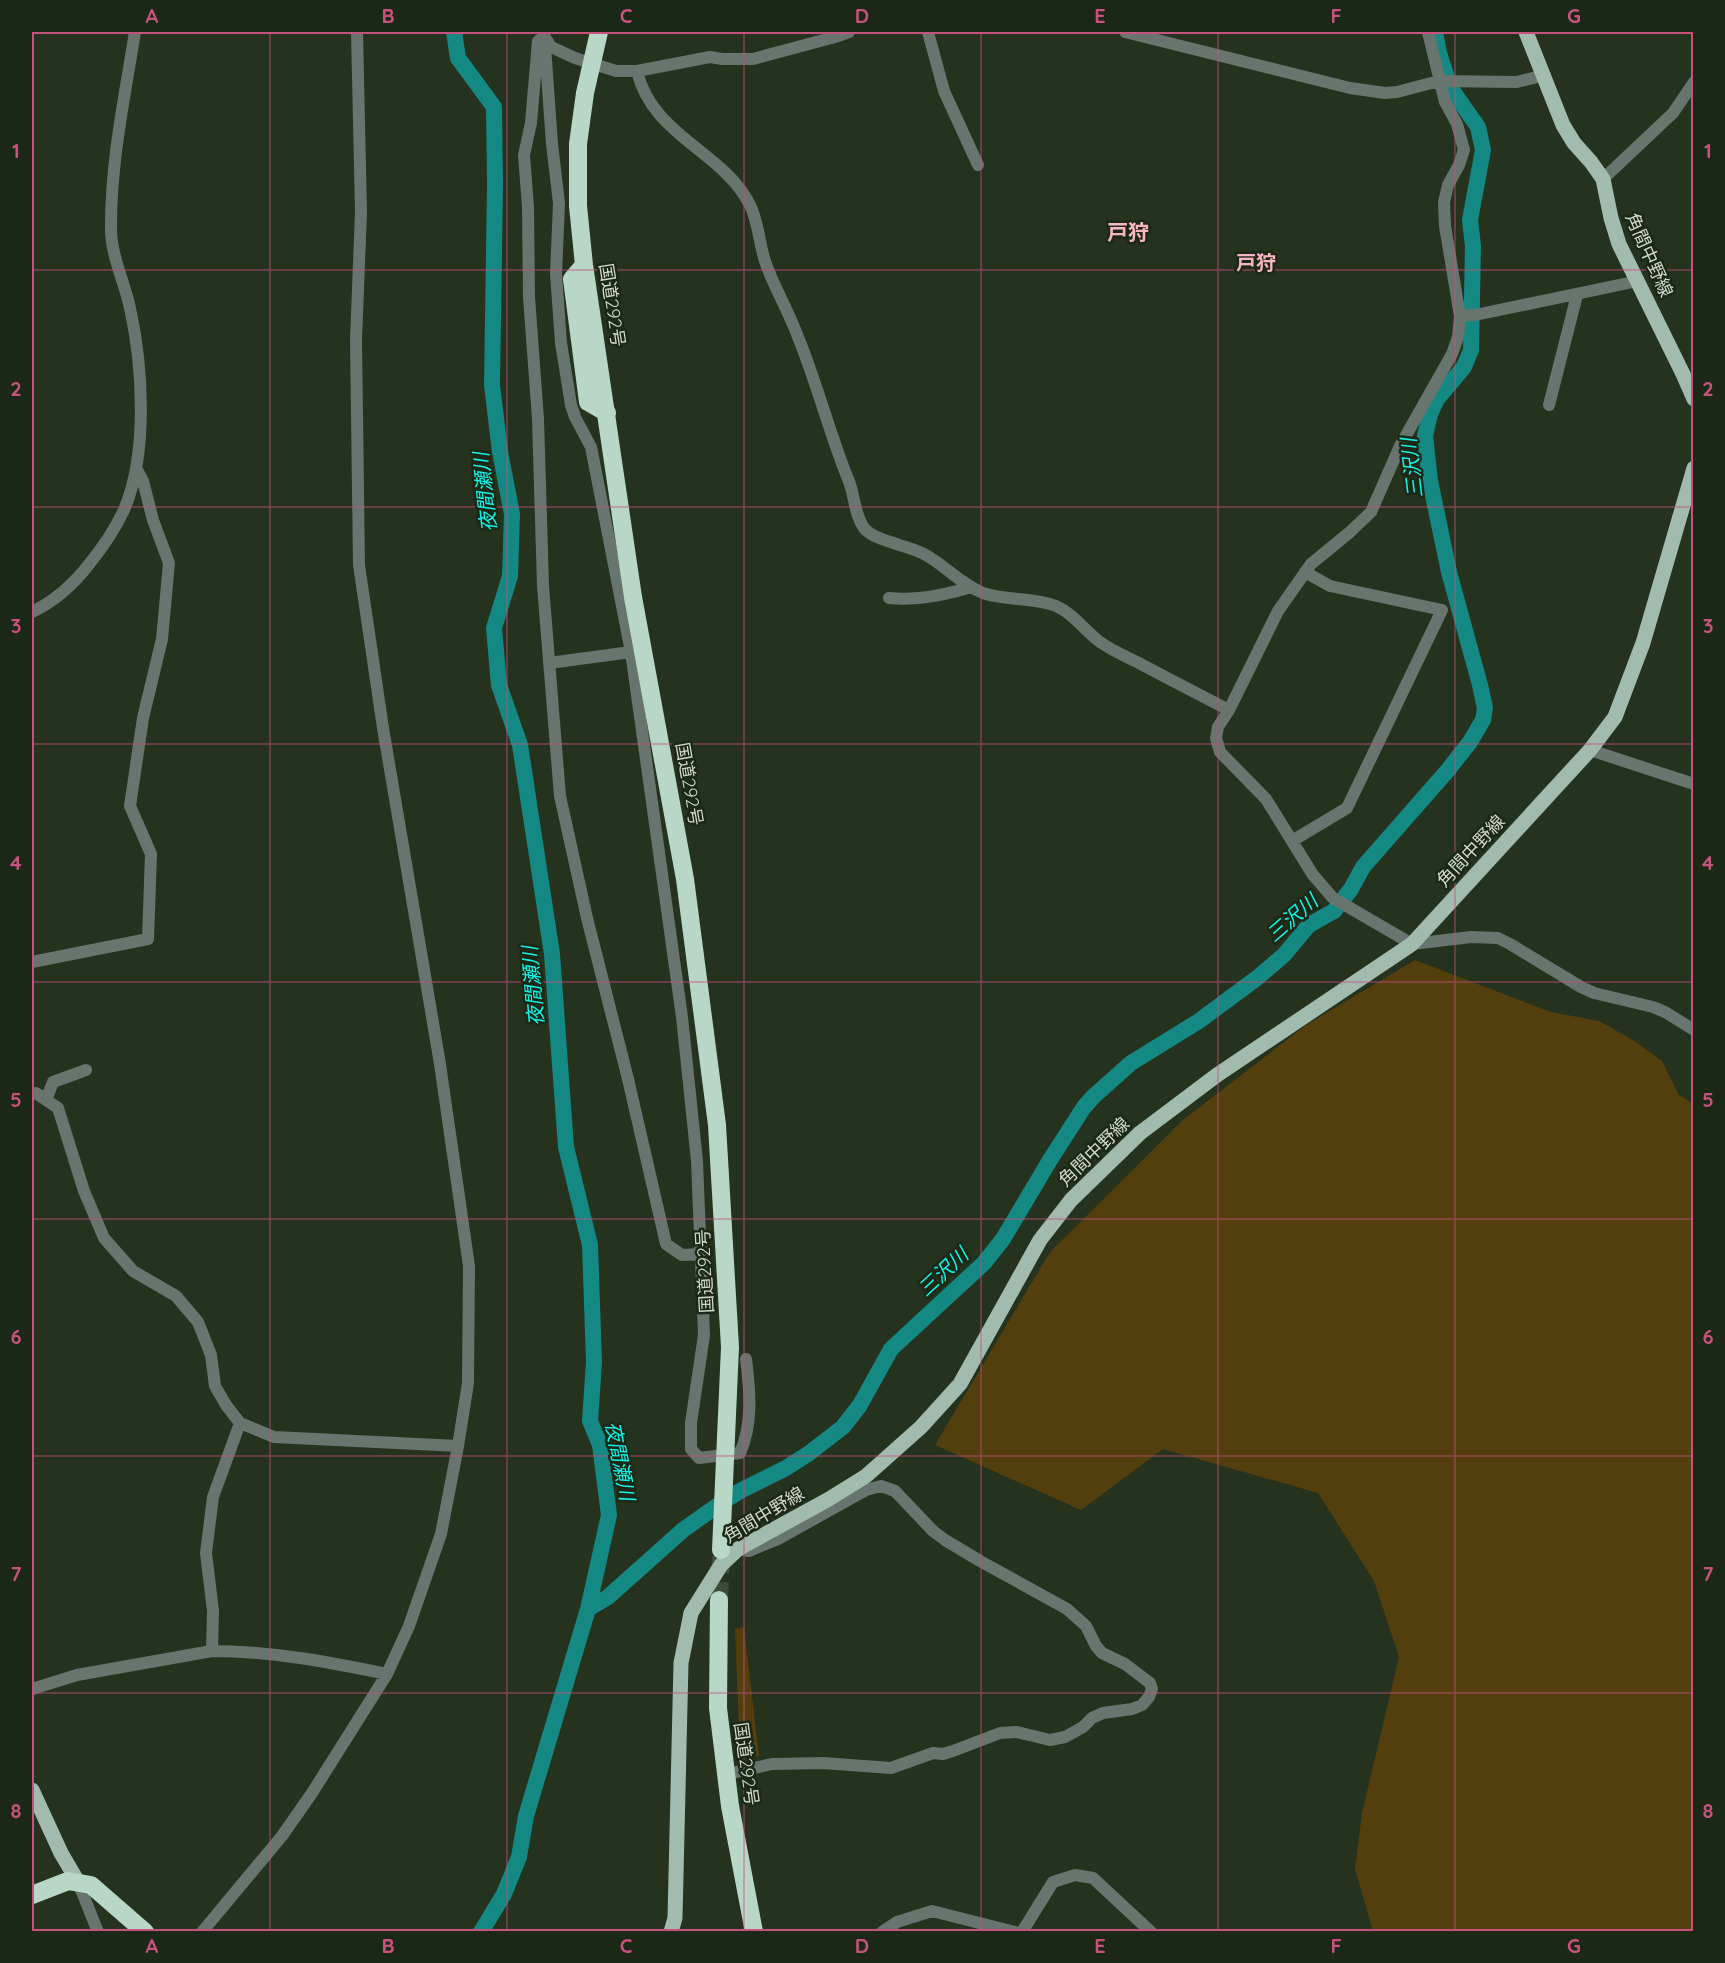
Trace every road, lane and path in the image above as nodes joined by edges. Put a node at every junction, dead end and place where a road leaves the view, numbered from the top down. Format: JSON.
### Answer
{"nodes":[{"id":1,"x":135,"y":32,"type":"edge"},
{"id":2,"x":357,"y":32,"type":"edge"},
{"id":3,"x":599,"y":32,"type":"edge"},
{"id":4,"x":849,"y":32,"type":"edge"},
{"id":5,"x":928,"y":32,"type":"edge"},
{"id":6,"x":1125,"y":32,"type":"edge"},
{"id":7,"x":1428,"y":32,"type":"edge"},
{"id":8,"x":1526,"y":32,"type":"edge"},
{"id":9,"x":544,"y":34,"type":"edge"},
{"id":10,"x":638,"y":71,"type":"junction"},
{"id":11,"x":1545,"y":75,"type":"junction"},
{"id":12,"x":1439,"y":81,"type":"junction"},
{"id":13,"x":1694,"y":82,"type":"edge"},
{"id":14,"x":978,"y":165,"type":"dead end"},
{"id":15,"x":1603,"y":179,"type":"junction"},
{"id":16,"x":1638,"y":281,"type":"junction"},
{"id":17,"x":1577,"y":295,"type":"junction"},
{"id":18,"x":1466,"y":316,"type":"junction"},
{"id":19,"x":1694,"y":399,"type":"edge"},
{"id":20,"x":1549,"y":405,"type":"dead end"},
{"id":21,"x":136,"y":468,"type":"junction"},
{"id":22,"x":1694,"y":468,"type":"edge"},
{"id":23,"x":1305,"y":572,"type":"junction"},
{"id":24,"x":971,"y":587,"type":"junction"},
{"id":25,"x":889,"y":598,"type":"dead end"},
{"id":26,"x":32,"y":612,"type":"edge"},
{"id":27,"x":631,"y":651,"type":"junction"},
{"id":28,"x":549,"y":663,"type":"junction"},
{"id":29,"x":1229,"y":710,"type":"junction"},
{"id":30,"x":1590,"y":750,"type":"junction"},
{"id":31,"x":1694,"y":784,"type":"edge"},
{"id":32,"x":1292,"y":841,"type":"junction"},
{"id":33,"x":1412,"y":944,"type":"junction"},
{"id":34,"x":32,"y":962,"type":"edge"},
{"id":35,"x":1694,"y":1030,"type":"edge"},
{"id":36,"x":86,"y":1070,"type":"dead end"},
{"id":37,"x":32,"y":1094,"type":"edge"},
{"id":38,"x":46,"y":1100,"type":"junction"},
{"id":39,"x":701,"y":1254,"type":"junction"},
{"id":40,"x":746,"y":1359,"type":"dead end"},
{"id":41,"x":240,"y":1423,"type":"junction"},
{"id":42,"x":458,"y":1446,"type":"junction"},
{"id":43,"x":730,"y":1550,"type":"junction"},
{"id":44,"x":719,"y":1600,"type":"tunnel mouth"},
{"id":45,"x":212,"y":1651,"type":"junction"},
{"id":46,"x":387,"y":1674,"type":"junction"},
{"id":47,"x":32,"y":1689,"type":"edge"},
{"id":48,"x":727,"y":1774,"type":"junction"},
{"id":49,"x":32,"y":1790,"type":"edge"},
{"id":50,"x":78,"y":1881,"type":"junction"},
{"id":51,"x":32,"y":1895,"type":"edge"},
{"id":52,"x":992,"y":1928,"type":"edge"},
{"id":53,"x":98,"y":1932,"type":"edge"},
{"id":54,"x":145,"y":1932,"type":"edge"},
{"id":55,"x":202,"y":1932,"type":"edge"},
{"id":56,"x":671,"y":1932,"type":"edge"},
{"id":57,"x":756,"y":1932,"type":"edge"},
{"id":58,"x":882,"y":1932,"type":"edge"},
{"id":59,"x":1015,"y":1932,"type":"edge"},
{"id":60,"x":1022,"y":1932,"type":"edge"},
{"id":61,"x":1151,"y":1932,"type":"edge"}],
"edges":[{"from":1,"to":21,"type":"street"},
{"from":2,"to":42,"type":"street"},
{"from":3,"to":43,"type":"highway","name":"国道292号"},
{"from":4,"to":10,"type":"street"},
{"from":5,"to":14,"type":"street"},
{"from":6,"to":12,"type":"street"},
{"from":7,"to":12,"type":"street"},
{"from":8,"to":11,"type":"main road","name":"角間中野線"},
{"from":9,"to":10,"type":"street"},
{"from":9,"to":27,"type":"street"},
{"from":9,"to":28,"type":"street"},
{"from":10,"to":24,"type":"street"},
{"from":11,"to":12,"type":"street"},
{"from":11,"to":15,"type":"main road","name":"角間中野線"},
{"from":12,"to":18,"type":"street"},
{"from":13,"to":15,"type":"street"},
{"from":15,"to":16,"type":"main road","name":"角間中野線"},
{"from":16,"to":17,"type":"street"},
{"from":16,"to":19,"type":"main road","name":"角間中野線"},
{"from":17,"to":18,"type":"street"},
{"from":17,"to":20,"type":"street"},
{"from":18,"to":23,"type":"street"},
{"from":21,"to":26,"type":"street"},
{"from":21,"to":34,"type":"street"},
{"from":22,"to":30,"type":"main road","name":"角間中野線"},
{"from":23,"to":29,"type":"street"},
{"from":23,"to":32,"type":"street"},
{"from":24,"to":25,"type":"street"},
{"from":24,"to":29,"type":"street"},
{"from":27,"to":28,"type":"street"},
{"from":27,"to":39,"type":"street"},
{"from":28,"to":39,"type":"street"},
{"from":29,"to":32,"type":"street"},
{"from":30,"to":31,"type":"street"},
{"from":30,"to":33,"type":"main road","name":"角間中野線"},
{"from":32,"to":33,"type":"street"},
{"from":33,"to":35,"type":"street"},
{"from":33,"to":43,"type":"main road","name":"角間中野線"},
{"from":36,"to":38,"type":"street"},
{"from":37,"to":38,"type":"street"},
{"from":38,"to":41,"type":"street"},
{"from":39,"to":40,"type":"street"},
{"from":41,"to":42,"type":"street"},
{"from":41,"to":45,"type":"street"},
{"from":42,"to":46,"type":"street"},
{"from":43,"to":48,"type":"street"},
{"from":43,"to":56,"type":"main road","name":"角間中野線"},
{"from":44,"to":48,"type":"highway","name":"国道292号"},
{"from":45,"to":46,"type":"street"},
{"from":45,"to":47,"type":"street"},
{"from":46,"to":55,"type":"street"},
{"from":48,"to":57,"type":"highway","name":"国道292号"},
{"from":49,"to":50,"type":"main road"},
{"from":50,"to":51,"type":"highway"},
{"from":50,"to":53,"type":"street"},
{"from":50,"to":54,"type":"highway"},
{"from":52,"to":58,"type":"street"},
{"from":52,"to":59,"type":"street"},
{"from":60,"to":61,"type":"street"}]}
